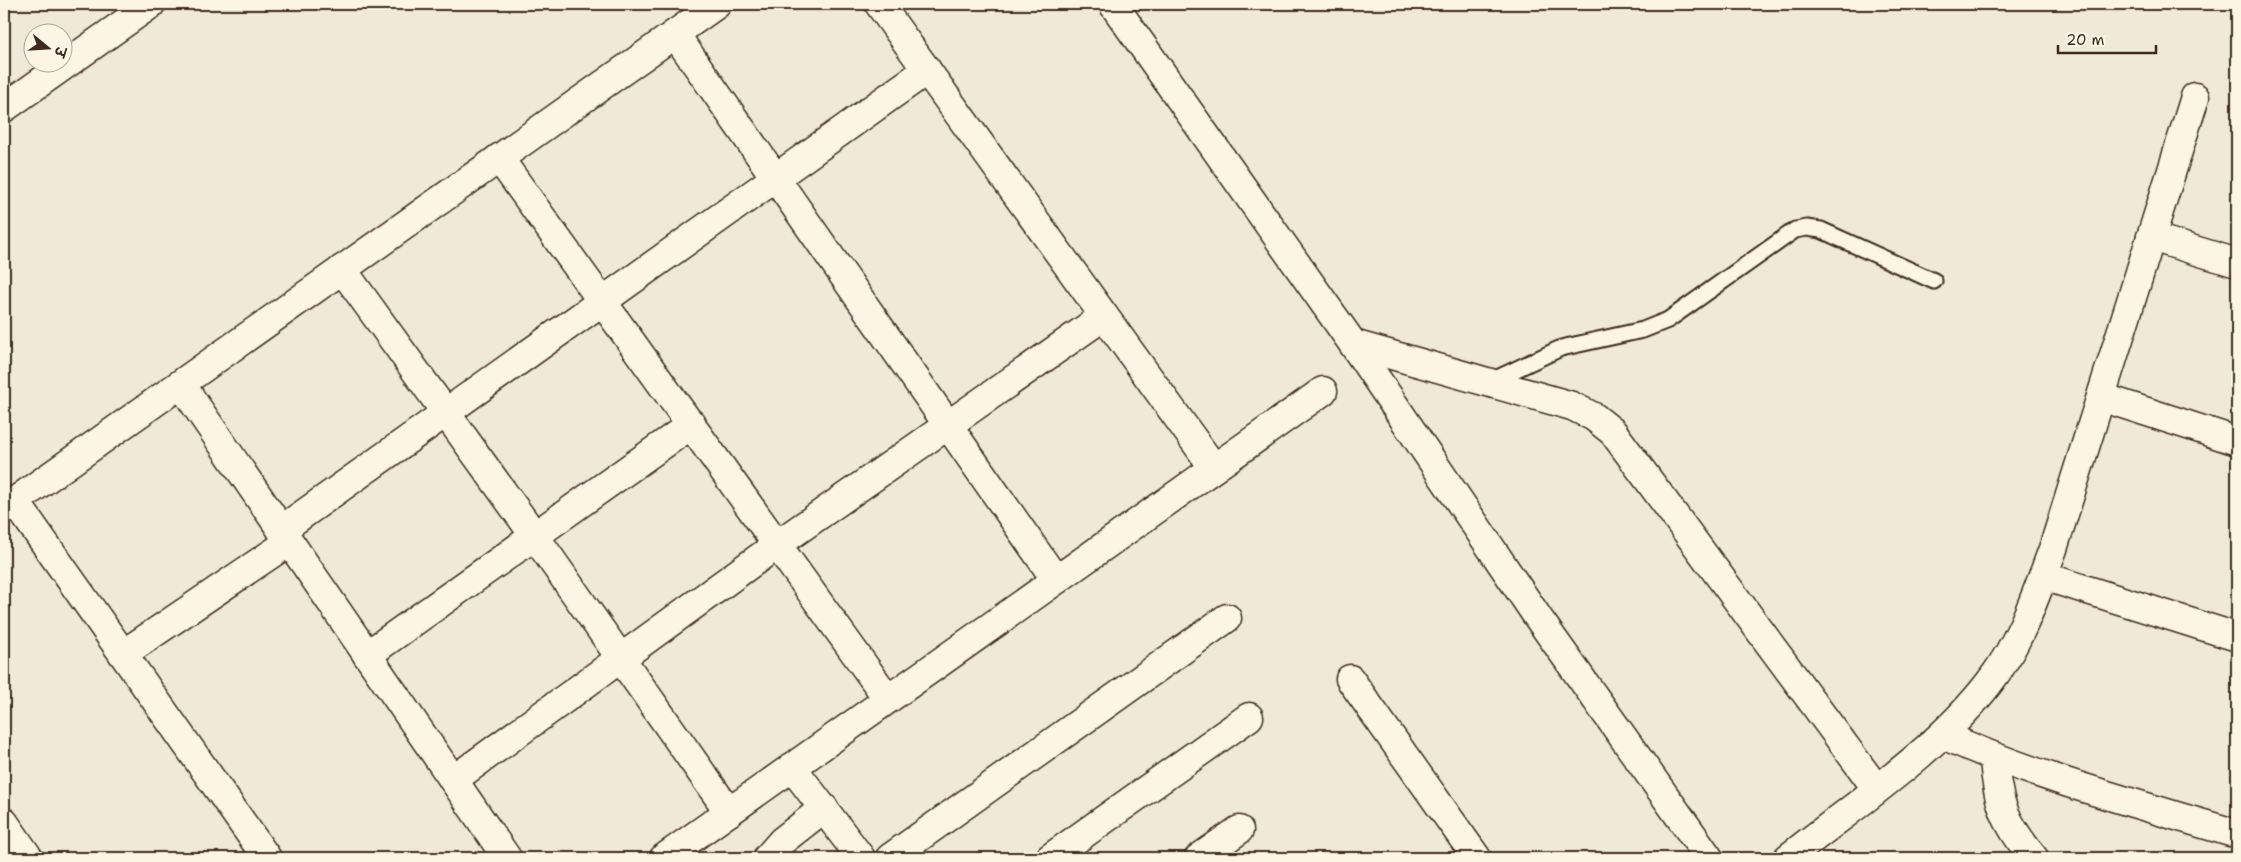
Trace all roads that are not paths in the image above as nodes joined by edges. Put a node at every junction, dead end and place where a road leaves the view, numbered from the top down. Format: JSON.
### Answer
{"nodes":[{"id":1,"x":151,"y":4,"type":"edge"},
{"id":2,"x":717,"y":4,"type":"edge"},
{"id":3,"x":879,"y":4,"type":"edge"},
{"id":4,"x":1113,"y":4,"type":"edge"},
{"id":5,"x":675,"y":34,"type":"junction"},
{"id":6,"x":927,"y":70,"type":"junction"},
{"id":7,"x":2196,"y":97,"type":"dead end"},
{"id":8,"x":4,"y":108,"type":"edge"},
{"id":9,"x":500,"y":158,"type":"junction"},
{"id":10,"x":774,"y":178,"type":"junction"},
{"id":11,"x":2151,"y":237,"type":"junction"},
{"id":12,"x":2237,"y":263,"type":"edge"},
{"id":13,"x":342,"y":269,"type":"junction"},
{"id":14,"x":1934,"y":281,"type":"dead end"},
{"id":15,"x":603,"y":300,"type":"junction"},
{"id":16,"x":1104,"y":316,"type":"junction"},
{"id":17,"x":1353,"y":344,"type":"junction"},
{"id":18,"x":1488,"y":382,"type":"junction"},
{"id":19,"x":181,"y":384,"type":"junction"},
{"id":20,"x":1323,"y":391,"type":"dead end"},
{"id":21,"x":2101,"y":397,"type":"junction"},
{"id":22,"x":445,"y":413,"type":"junction"},
{"id":23,"x":692,"y":424,"type":"junction"},
{"id":24,"x":947,"y":426,"type":"junction"},
{"id":25,"x":2237,"y":441,"type":"edge"},
{"id":26,"x":1214,"y":468,"type":"junction"},
{"id":27,"x":9,"y":505,"type":"edge"},
{"id":28,"x":534,"y":535,"type":"junction"},
{"id":29,"x":285,"y":536,"type":"junction"},
{"id":30,"x":778,"y":544,"type":"junction"},
{"id":31,"x":2043,"y":576,"type":"junction"},
{"id":32,"x":1056,"y":580,"type":"junction"},
{"id":33,"x":1226,"y":618,"type":"dead end"},
{"id":34,"x":2237,"y":638,"type":"edge"},
{"id":35,"x":123,"y":654,"type":"junction"},
{"id":36,"x":367,"y":655,"type":"junction"},
{"id":37,"x":619,"y":657,"type":"junction"},
{"id":38,"x":1350,"y":679,"type":"dead end"},
{"id":39,"x":888,"y":699,"type":"junction"},
{"id":40,"x":1249,"y":717,"type":"dead end"},
{"id":41,"x":1934,"y":742,"type":"junction"},
{"id":42,"x":1994,"y":758,"type":"junction"},
{"id":43,"x":792,"y":767,"type":"junction"},
{"id":44,"x":453,"y":780,"type":"junction"},
{"id":45,"x":1876,"y":788,"type":"junction"},
{"id":46,"x":824,"y":808,"type":"junction"},
{"id":47,"x":729,"y":812,"type":"junction"},
{"id":48,"x":4,"y":822,"type":"edge"},
{"id":49,"x":1239,"y":830,"type":"dead end"},
{"id":50,"x":2237,"y":834,"type":"edge"},
{"id":51,"x":29,"y":858,"type":"edge"},
{"id":52,"x":267,"y":858,"type":"edge"},
{"id":53,"x":506,"y":858,"type":"edge"},
{"id":54,"x":664,"y":858,"type":"edge"},
{"id":55,"x":768,"y":858,"type":"edge"},
{"id":56,"x":861,"y":858,"type":"edge"},
{"id":57,"x":890,"y":858,"type":"edge"},
{"id":58,"x":1050,"y":858,"type":"edge"},
{"id":59,"x":1199,"y":858,"type":"edge"},
{"id":60,"x":1477,"y":858,"type":"edge"},
{"id":61,"x":1709,"y":858,"type":"edge"},
{"id":62,"x":1788,"y":858,"type":"edge"},
{"id":63,"x":2034,"y":858,"type":"edge"}],
"edges":[{"from":1,"to":8,"type":"street"},
{"from":2,"to":5,"type":"street"},
{"from":3,"to":6,"type":"street"},
{"from":4,"to":17,"type":"street"},
{"from":5,"to":9,"type":"street"},
{"from":5,"to":10,"type":"street"},
{"from":6,"to":10,"type":"street"},
{"from":6,"to":16,"type":"street"},
{"from":7,"to":11,"type":"street"},
{"from":9,"to":13,"type":"street"},
{"from":9,"to":15,"type":"street"},
{"from":10,"to":15,"type":"street"},
{"from":10,"to":24,"type":"street"},
{"from":11,"to":12,"type":"street"},
{"from":11,"to":21,"type":"street"},
{"from":13,"to":19,"type":"street"},
{"from":13,"to":22,"type":"street"},
{"from":14,"to":18,"type":"lane"},
{"from":15,"to":22,"type":"street"},
{"from":15,"to":23,"type":"street"},
{"from":16,"to":24,"type":"street"},
{"from":16,"to":26,"type":"street"},
{"from":17,"to":18,"type":"street"},
{"from":17,"to":61,"type":"street"},
{"from":18,"to":45,"type":"street"},
{"from":19,"to":27,"type":"street"},
{"from":19,"to":29,"type":"street"},
{"from":20,"to":26,"type":"street"},
{"from":21,"to":25,"type":"street"},
{"from":21,"to":31,"type":"street"},
{"from":22,"to":28,"type":"street"},
{"from":22,"to":29,"type":"street"},
{"from":23,"to":28,"type":"street"},
{"from":23,"to":30,"type":"street"},
{"from":24,"to":30,"type":"street"},
{"from":24,"to":32,"type":"street"},
{"from":26,"to":32,"type":"street"},
{"from":27,"to":35,"type":"street"},
{"from":28,"to":36,"type":"street"},
{"from":28,"to":37,"type":"street"},
{"from":29,"to":35,"type":"street"},
{"from":29,"to":36,"type":"street"},
{"from":30,"to":37,"type":"street"},
{"from":30,"to":39,"type":"street"},
{"from":31,"to":34,"type":"street"},
{"from":31,"to":41,"type":"street"},
{"from":32,"to":39,"type":"street"},
{"from":33,"to":57,"type":"street"},
{"from":35,"to":52,"type":"street"},
{"from":36,"to":44,"type":"street"},
{"from":37,"to":44,"type":"street"},
{"from":37,"to":47,"type":"street"},
{"from":38,"to":60,"type":"street"},
{"from":39,"to":43,"type":"street"},
{"from":40,"to":58,"type":"street"},
{"from":41,"to":42,"type":"street"},
{"from":41,"to":45,"type":"street"},
{"from":42,"to":50,"type":"street"},
{"from":42,"to":63,"type":"street"},
{"from":43,"to":46,"type":"street"},
{"from":43,"to":47,"type":"street"},
{"from":44,"to":53,"type":"street"},
{"from":45,"to":62,"type":"street"},
{"from":46,"to":55,"type":"street"},
{"from":46,"to":56,"type":"street"},
{"from":47,"to":54,"type":"street"},
{"from":48,"to":51,"type":"street"},
{"from":49,"to":59,"type":"street"}]}
